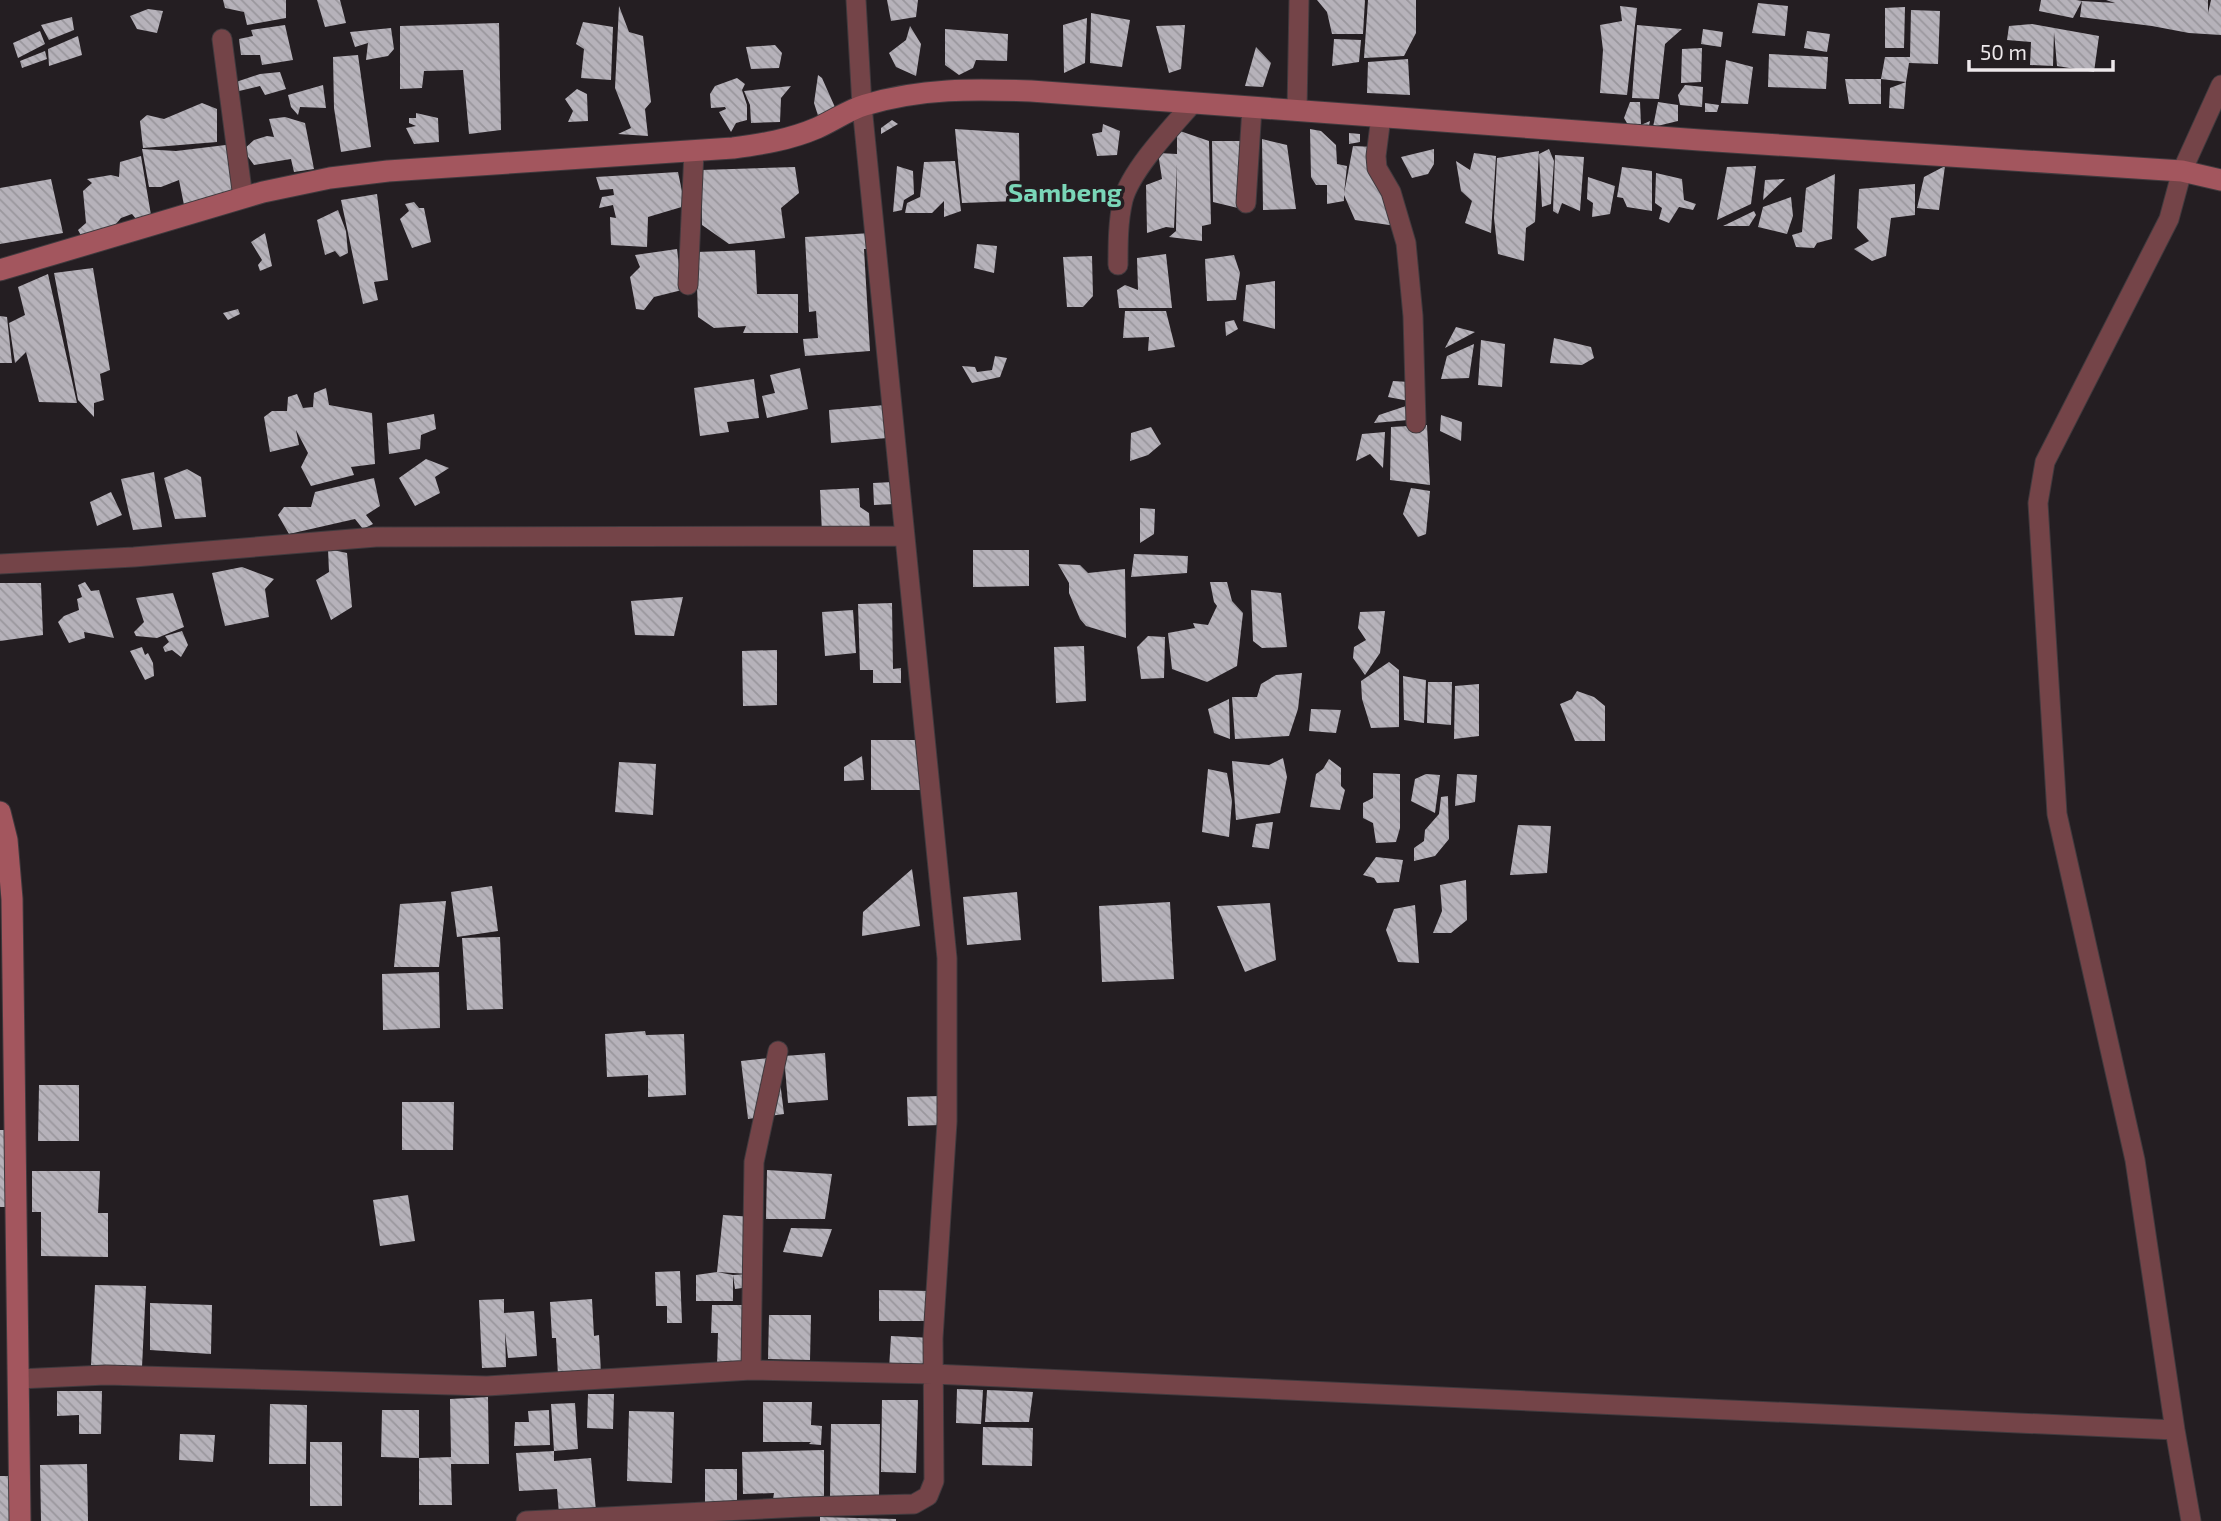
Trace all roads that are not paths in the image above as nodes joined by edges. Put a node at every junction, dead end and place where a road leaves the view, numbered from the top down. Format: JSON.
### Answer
{"nodes":[{"id":1,"x":856,"y":0,"type":"edge"},
{"id":2,"x":1298,"y":0,"type":"edge"},
{"id":3,"x":222,"y":39,"type":"dead end"},
{"id":4,"x":2221,"y":85,"type":"edge"},
{"id":5,"x":1193,"y":103,"type":"junction"},
{"id":6,"x":862,"y":106,"type":"junction"},
{"id":7,"x":1252,"y":108,"type":"junction"},
{"id":8,"x":1297,"y":111,"type":"junction"},
{"id":9,"x":1381,"y":117,"type":"junction"},
{"id":10,"x":694,"y":150,"type":"junction"},
{"id":11,"x":2182,"y":171,"type":"junction"},
{"id":12,"x":2221,"y":180,"type":"edge"},
{"id":13,"x":243,"y":198,"type":"junction"},
{"id":14,"x":1246,"y":203,"type":"dead end"},
{"id":15,"x":1118,"y":265,"type":"dead end"},
{"id":16,"x":0,"y":270,"type":"edge"},
{"id":17,"x":688,"y":285,"type":"dead end"},
{"id":18,"x":1416,"y":423,"type":"dead end"},
{"id":19,"x":905,"y":536,"type":"junction"},
{"id":20,"x":0,"y":564,"type":"edge"},
{"id":21,"x":0,"y":812,"type":"edge"},
{"id":22,"x":778,"y":1051,"type":"dead end"},
{"id":23,"x":751,"y":1370,"type":"junction"},
{"id":24,"x":933,"y":1374,"type":"junction"},
{"id":25,"x":18,"y":1379,"type":"junction"},
{"id":26,"x":2175,"y":1430,"type":"junction"},
{"id":27,"x":20,"y":1521,"type":"edge"},
{"id":28,"x":526,"y":1521,"type":"edge"},
{"id":29,"x":2191,"y":1521,"type":"edge"}],
"edges":[{"from":1,"to":6,"type":"street"},
{"from":2,"to":8,"type":"street"},
{"from":3,"to":13,"type":"street"},
{"from":4,"to":11,"type":"street"},
{"from":5,"to":6,"type":"street"},
{"from":5,"to":7,"type":"street"},
{"from":5,"to":15,"type":"street"},
{"from":6,"to":10,"type":"street"},
{"from":6,"to":19,"type":"street"},
{"from":7,"to":8,"type":"street"},
{"from":7,"to":14,"type":"street"},
{"from":8,"to":9,"type":"street"},
{"from":9,"to":11,"type":"street"},
{"from":9,"to":18,"type":"street"},
{"from":10,"to":13,"type":"street"},
{"from":10,"to":17,"type":"street"},
{"from":11,"to":12,"type":"street"},
{"from":11,"to":26,"type":"street"},
{"from":13,"to":16,"type":"street"},
{"from":19,"to":20,"type":"street"},
{"from":19,"to":24,"type":"street"},
{"from":21,"to":25,"type":"street"},
{"from":22,"to":23,"type":"street"},
{"from":23,"to":24,"type":"street"},
{"from":23,"to":25,"type":"street"},
{"from":24,"to":26,"type":"street"},
{"from":24,"to":28,"type":"street"},
{"from":25,"to":27,"type":"street"},
{"from":26,"to":29,"type":"street"}]}
